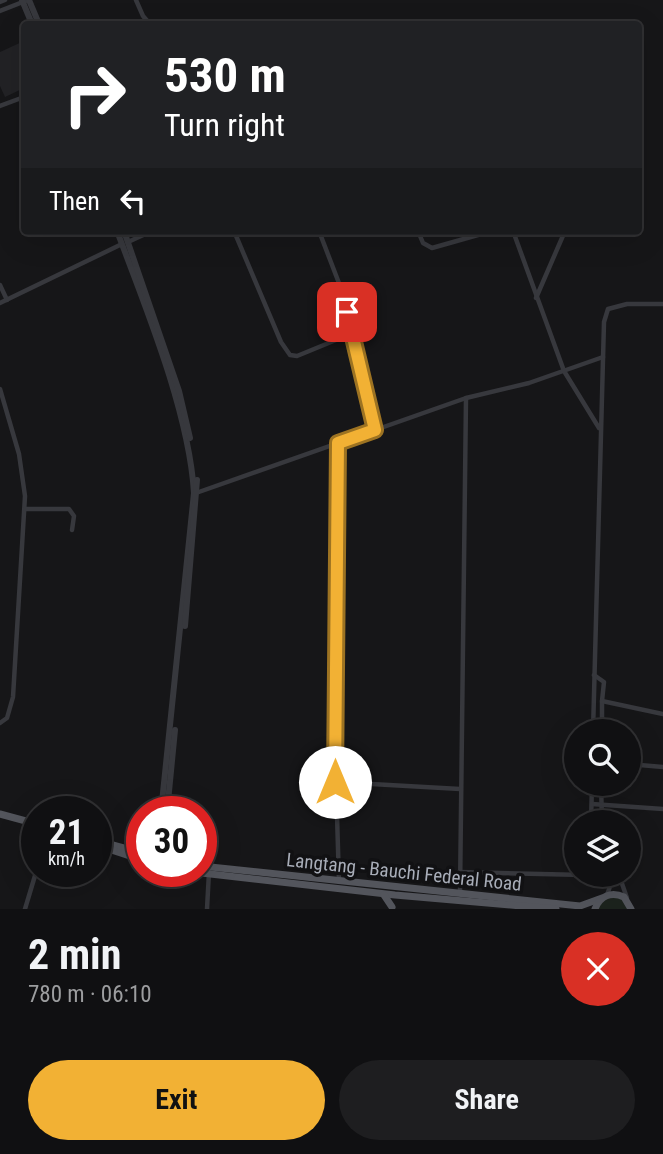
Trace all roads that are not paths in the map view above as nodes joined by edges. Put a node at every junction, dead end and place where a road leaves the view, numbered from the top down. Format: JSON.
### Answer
{"nodes":[{"id":1,"x":5,"y":0,"type":"edge"},
{"id":2,"x":26,"y":0,"type":"edge"},
{"id":3,"x":136,"y":0,"type":"edge"},
{"id":4,"x":0,"y":2,"type":"edge"},
{"id":5,"x":0,"y":11,"type":"edge"},
{"id":6,"x":31,"y":21,"type":"edge"},
{"id":7,"x":37,"y":21,"type":"edge"},
{"id":8,"x":147,"y":21,"type":"edge"},
{"id":9,"x":21,"y":98,"type":"edge"},
{"id":10,"x":0,"y":106,"type":"edge"},
{"id":11,"x":120,"y":235,"type":"edge"},
{"id":12,"x":124,"y":235,"type":"edge"},
{"id":13,"x":143,"y":235,"type":"edge"},
{"id":14,"x":236,"y":235,"type":"edge"},
{"id":15,"x":320,"y":235,"type":"edge"},
{"id":16,"x":420,"y":235,"type":"edge"},
{"id":17,"x":478,"y":235,"type":"edge"},
{"id":18,"x":514,"y":235,"type":"edge"},
{"id":19,"x":563,"y":235,"type":"edge"},
{"id":20,"x":125,"y":243,"type":"junction"},
{"id":21,"x":0,"y":285,"type":"edge"},
{"id":22,"x":536,"y":299,"type":"junction"},
{"id":23,"x":7,"y":300,"type":"junction"},
{"id":24,"x":0,"y":303,"type":"edge"},
{"id":25,"x":663,"y":304,"type":"edge"},
{"id":26,"x":353,"y":333,"type":"junction"},
{"id":27,"x":603,"y":357,"type":"junction"},
{"id":28,"x":564,"y":371,"type":"junction"},
{"id":29,"x":0,"y":389,"type":"edge"},
{"id":30,"x":466,"y":398,"type":"junction"},
{"id":31,"x":599,"y":429,"type":"junction"},
{"id":32,"x":375,"y":430,"type":"junction"},
{"id":33,"x":338,"y":443,"type":"junction"},
{"id":34,"x":196,"y":493,"type":"junction"},
{"id":35,"x":25,"y":509,"type":"junction"},
{"id":36,"x":72,"y":530,"type":"dead end"},
{"id":37,"x":594,"y":675,"type":"junction"},
{"id":38,"x":602,"y":701,"type":"junction"},
{"id":39,"x":663,"y":714,"type":"edge"},
{"id":40,"x":593,"y":719,"type":"edge"},
{"id":41,"x":602,"y":719,"type":"edge"},
{"id":42,"x":0,"y":723,"type":"edge"},
{"id":43,"x":641,"y":765,"type":"edge"},
{"id":44,"x":663,"y":767,"type":"edge"},
{"id":45,"x":335,"y":782,"type":"junction"},
{"id":46,"x":460,"y":789,"type":"junction"},
{"id":47,"x":166,"y":796,"type":"edge"},
{"id":48,"x":592,"y":796,"type":"edge"},
{"id":49,"x":601,"y":796,"type":"edge"},
{"id":50,"x":601,"y":803,"type":"junction"},
{"id":51,"x":592,"y":804,"type":"junction"},
{"id":52,"x":663,"y":809,"type":"edge"},
{"id":53,"x":592,"y":810,"type":"edge"},
{"id":54,"x":601,"y":810,"type":"edge"},
{"id":55,"x":0,"y":816,"type":"edge"},
{"id":56,"x":21,"y":821,"type":"edge"},
{"id":57,"x":217,"y":871,"type":"edge"},
{"id":58,"x":217,"y":871,"type":"edge"},
{"id":59,"x":459,"y":872,"type":"junction"},
{"id":60,"x":564,"y":875,"type":"edge"},
{"id":61,"x":339,"y":883,"type":"junction"},
{"id":62,"x":32,"y":887,"type":"edge"},
{"id":63,"x":206,"y":887,"type":"edge"},
{"id":64,"x":609,"y":887,"type":"edge"},
{"id":65,"x":622,"y":887,"type":"edge"},
{"id":66,"x":395,"y":892,"type":"junction"},
{"id":67,"x":383,"y":894,"type":"junction"},
{"id":68,"x":604,"y":896,"type":"junction"},
{"id":69,"x":460,"y":897,"type":"junction"},
{"id":70,"x":630,"y":905,"type":"edge"},
{"id":71,"x":488,"y":906,"type":"edge"},
{"id":72,"x":392,"y":908,"type":"edge"},
{"id":73,"x":25,"y":909,"type":"edge"},
{"id":74,"x":207,"y":909,"type":"edge"},
{"id":75,"x":556,"y":909,"type":"edge"},
{"id":76,"x":595,"y":909,"type":"edge"},
{"id":77,"x":639,"y":909,"type":"edge"}],
"edges":[{"from":1,"to":4,"type":"street"},
{"from":2,"to":5,"type":"street"},
{"from":2,"to":6,"type":"street"},
{"from":2,"to":7,"type":"street"},
{"from":3,"to":8,"type":"street"},
{"from":9,"to":10,"type":"street"},
{"from":11,"to":20,"type":"street"},
{"from":12,"to":20,"type":"street"},
{"from":13,"to":20,"type":"street"},
{"from":14,"to":26,"type":"street"},
{"from":15,"to":26,"type":"street"},
{"from":16,"to":17,"type":"street"},
{"from":18,"to":22,"type":"street"},
{"from":19,"to":22,"type":"street"},
{"from":20,"to":23,"type":"street"},
{"from":20,"to":34,"type":"street"},
{"from":21,"to":23,"type":"street"},
{"from":22,"to":28,"type":"street"},
{"from":23,"to":24,"type":"street"},
{"from":25,"to":27,"type":"street"},
{"from":26,"to":32,"type":"street"},
{"from":27,"to":28,"type":"street"},
{"from":27,"to":31,"type":"street"},
{"from":28,"to":30,"type":"street"},
{"from":28,"to":31,"type":"street"},
{"from":29,"to":35,"type":"street"},
{"from":30,"to":32,"type":"street"},
{"from":30,"to":46,"type":"street"},
{"from":31,"to":37,"type":"street"},
{"from":32,"to":33,"type":"street"},
{"from":33,"to":34,"type":"street"},
{"from":33,"to":45,"type":"street"},
{"from":34,"to":47,"type":"street"},
{"from":35,"to":36,"type":"street"},
{"from":35,"to":42,"type":"street"},
{"from":37,"to":38,"type":"street"},
{"from":37,"to":40,"type":"street"},
{"from":38,"to":39,"type":"street"},
{"from":38,"to":41,"type":"street"},
{"from":43,"to":44,"type":"street"},
{"from":45,"to":46,"type":"street"},
{"from":45,"to":61,"type":"street"},
{"from":46,"to":59,"type":"street"},
{"from":48,"to":51,"type":"street"},
{"from":49,"to":50,"type":"street"},
{"from":50,"to":51,"type":"street"},
{"from":50,"to":52,"type":"street"},
{"from":50,"to":54,"type":"street"},
{"from":51,"to":53,"type":"street"},
{"from":55,"to":56,"type":"main road"},
{"from":57,"to":61,"type":"main road","name":"Langtang - Bauchi Federal Road"},
{"from":58,"to":67,"type":"main road","name":"Langtang - Bauchi Federal Road"},
{"from":59,"to":60,"type":"street"},
{"from":59,"to":69,"type":"street"},
{"from":61,"to":66,"type":"main road","name":"Langtang - Bauchi Federal Road"},
{"from":62,"to":73,"type":"street"},
{"from":63,"to":74,"type":"street"},
{"from":64,"to":68,"type":"street"},
{"from":65,"to":70,"type":"street"},
{"from":66,"to":67,"type":"main road","name":"Langtang - Bauchi Federal Road"},
{"from":66,"to":69,"type":"main road","name":"Langtang - Bauchi Federal Road"},
{"from":66,"to":72,"type":"street"},
{"from":67,"to":72,"type":"main road"},
{"from":68,"to":69,"type":"main road","name":"Langtang - Bauchi Federal Road"},
{"from":68,"to":70,"type":"main road"},
{"from":68,"to":76,"type":"main road"},
{"from":69,"to":71,"type":"main road","name":"Langtang - Bauchi Federal Road"},
{"from":70,"to":77,"type":"main road"},
{"from":71,"to":75,"type":"main road","name":"Langtang - Bauchi Federal Road"}]}
